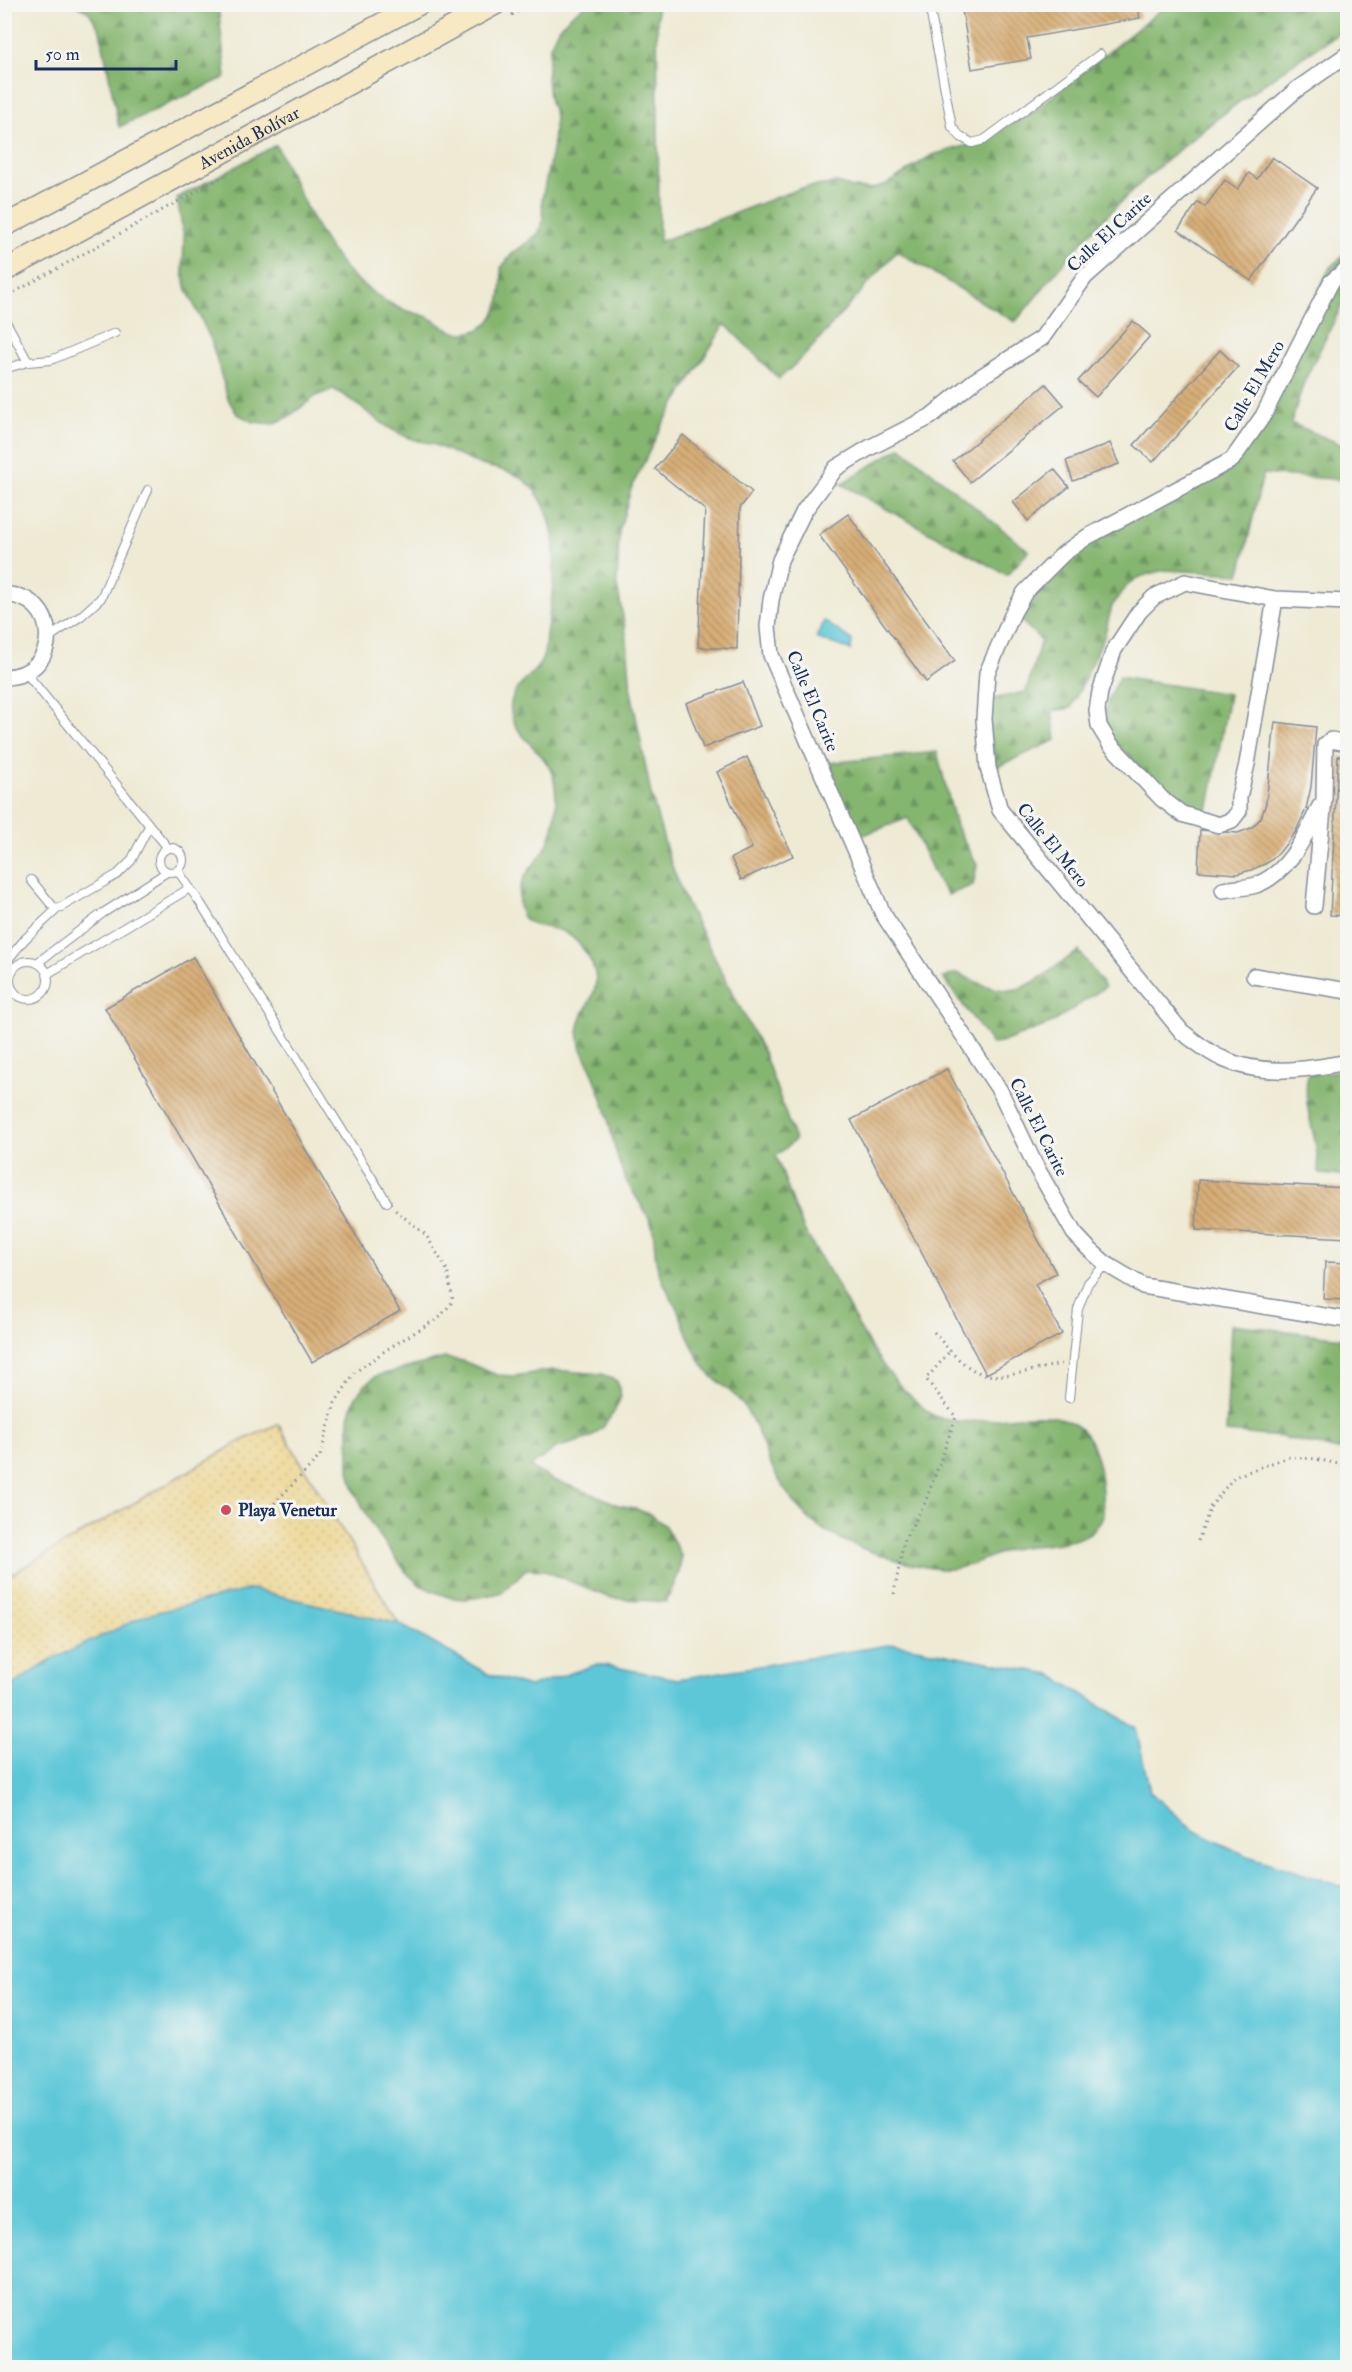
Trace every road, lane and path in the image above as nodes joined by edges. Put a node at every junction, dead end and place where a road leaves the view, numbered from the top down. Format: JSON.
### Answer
{"nodes":[{"id":1,"x":419,"y":4,"type":"edge"},
{"id":2,"x":495,"y":4,"type":"edge"},
{"id":3,"x":929,"y":4,"type":"edge"},
{"id":4,"x":1100,"y":54,"type":"dead end"},
{"id":5,"x":1347,"y":54,"type":"edge"},
{"id":6,"x":4,"y":226,"type":"edge"},
{"id":7,"x":1347,"y":268,"type":"edge"},
{"id":8,"x":4,"y":271,"type":"edge"},
{"id":9,"x":4,"y":318,"type":"edge"},
{"id":10,"x":115,"y":333,"type":"dead end"},
{"id":11,"x":28,"y":362,"type":"junction"},
{"id":12,"x":4,"y":369,"type":"edge"},
{"id":13,"x":148,"y":490,"type":"dead end"},
{"id":14,"x":4,"y":596,"type":"edge"},
{"id":15,"x":1275,"y":599,"type":"junction"},
{"id":16,"x":1347,"y":602,"type":"edge"},
{"id":17,"x":48,"y":638,"type":"junction"},
{"id":18,"x":26,"y":673,"type":"junction"},
{"id":19,"x":4,"y":677,"type":"edge"},
{"id":20,"x":1347,"y":743,"type":"edge"},
{"id":21,"x":1324,"y":798,"type":"junction"},
{"id":22,"x":149,"y":826,"type":"junction"},
{"id":23,"x":168,"y":849,"type":"junction"},
{"id":24,"x":178,"y":871,"type":"junction"},
{"id":25,"x":167,"y":872,"type":"junction"},
{"id":26,"x":31,"y":880,"type":"dead end"},
{"id":27,"x":190,"y":888,"type":"junction"},
{"id":28,"x":1223,"y":890,"type":"dead end"},
{"id":29,"x":1314,"y":906,"type":"dead end"},
{"id":30,"x":56,"y":910,"type":"junction"},
{"id":31,"x":5,"y":962,"type":"edge"},
{"id":32,"x":22,"y":963,"type":"junction"},
{"id":33,"x":37,"y":963,"type":"junction"},
{"id":34,"x":47,"y":974,"type":"junction"},
{"id":35,"x":1254,"y":976,"type":"dead end"},
{"id":36,"x":1347,"y":991,"type":"edge"},
{"id":37,"x":4,"y":994,"type":"edge"},
{"id":38,"x":16,"y":994,"type":"junction"},
{"id":39,"x":1347,"y":1062,"type":"edge"},
{"id":40,"x":387,"y":1202,"type":"joint"},
{"id":41,"x":1106,"y":1264,"type":"junction"},
{"id":42,"x":1347,"y":1320,"type":"edge"},
{"id":43,"x":934,"y":1332,"type":"dead end"},
{"id":44,"x":950,"y":1351,"type":"junction"},
{"id":45,"x":1072,"y":1362,"type":"junction"},
{"id":46,"x":1069,"y":1398,"type":"dead end"},
{"id":47,"x":1347,"y":1466,"type":"edge"},
{"id":48,"x":266,"y":1512,"type":"dead end"},
{"id":49,"x":1198,"y":1541,"type":"dead end"},
{"id":50,"x":894,"y":1593,"type":"dead end"}],
"edges":[{"from":1,"to":6,"type":"street","name":"Avenida Bolívar"},
{"from":2,"to":8,"type":"street","name":"Avenida Bolívar"},
{"from":3,"to":4,"type":"lane"},
{"from":5,"to":41,"type":"street","name":"Calle El Carite"},
{"from":7,"to":39,"type":"street","name":"Calle El Mero"},
{"from":9,"to":11,"type":"lane"},
{"from":10,"to":11,"type":"lane"},
{"from":11,"to":12,"type":"lane"},
{"from":13,"to":17,"type":"lane"},
{"from":14,"to":17,"type":"street"},
{"from":15,"to":15,"type":"street"},
{"from":15,"to":16,"type":"street"},
{"from":17,"to":18,"type":"street"},
{"from":18,"to":19,"type":"street"},
{"from":18,"to":22,"type":"lane"},
{"from":20,"to":21,"type":"street"},
{"from":21,"to":28,"type":"street"},
{"from":21,"to":29,"type":"street"},
{"from":22,"to":23,"type":"lane"},
{"from":22,"to":30,"type":"lane"},
{"from":23,"to":24,"type":"lane"},
{"from":23,"to":25,"type":"lane"},
{"from":24,"to":25,"type":"lane"},
{"from":24,"to":27,"type":"lane"},
{"from":25,"to":33,"type":"lane"},
{"from":26,"to":30,"type":"lane"},
{"from":27,"to":34,"type":"lane"},
{"from":27,"to":40,"type":"lane"},
{"from":30,"to":31,"type":"lane"},
{"from":31,"to":32,"type":"lane"},
{"from":32,"to":33,"type":"lane"},
{"from":32,"to":38,"type":"lane"},
{"from":33,"to":34,"type":"lane"},
{"from":34,"to":38,"type":"lane"},
{"from":35,"to":36,"type":"street"},
{"from":37,"to":38,"type":"lane"},
{"from":40,"to":48,"type":"path"},
{"from":41,"to":42,"type":"street","name":"Calle El Carite"},
{"from":41,"to":45,"type":"lane"},
{"from":43,"to":44,"type":"path"},
{"from":44,"to":45,"type":"path"},
{"from":44,"to":50,"type":"path"},
{"from":45,"to":46,"type":"lane"},
{"from":47,"to":49,"type":"path"}]}
